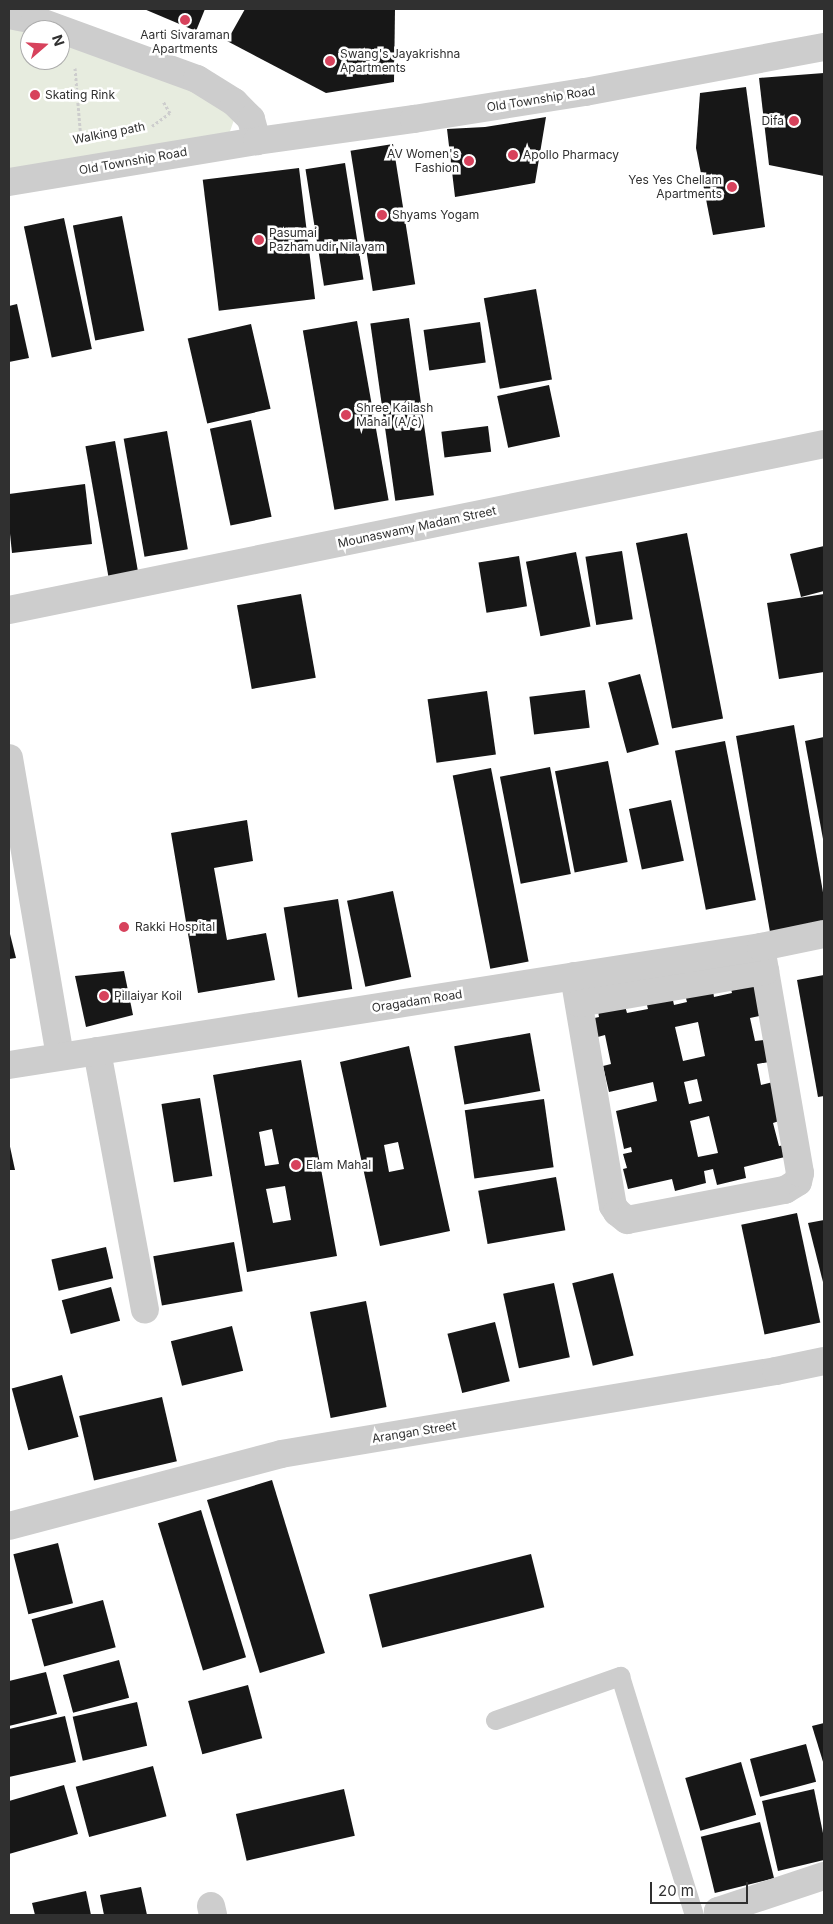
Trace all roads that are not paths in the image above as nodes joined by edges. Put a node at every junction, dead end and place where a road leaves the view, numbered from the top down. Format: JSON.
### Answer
{"nodes":[{"id":1,"x":9,"y":15,"type":"edge"},
{"id":2,"x":824,"y":47,"type":"edge"},
{"id":3,"x":257,"y":141,"type":"junction"},
{"id":4,"x":9,"y":182,"type":"edge"},
{"id":5,"x":824,"y":444,"type":"edge"},
{"id":6,"x":9,"y":610,"type":"edge"},
{"id":7,"x":9,"y":758,"type":"edge"},
{"id":8,"x":824,"y":934,"type":"edge"},
{"id":9,"x":763,"y":959,"type":"junction"},
{"id":10,"x":574,"y":976,"type":"junction"},
{"id":11,"x":579,"y":1003,"type":"junction"},
{"id":12,"x":97,"y":1050,"type":"junction"},
{"id":13,"x":60,"y":1056,"type":"junction"},
{"id":14,"x":9,"y":1065,"type":"edge"},
{"id":15,"x":145,"y":1310,"type":"dead end"},
{"id":16,"x":824,"y":1361,"type":"edge"},
{"id":17,"x":9,"y":1526,"type":"edge"},
{"id":18,"x":495,"y":1720,"type":"dead end"},
{"id":19,"x":824,"y":1876,"type":"edge"},
{"id":20,"x":694,"y":1915,"type":"edge"},
{"id":21,"x":719,"y":1915,"type":"edge"}],
"edges":[{"from":1,"to":3,"type":"street"},
{"from":2,"to":3,"type":"street","name":"Old Township Road"},
{"from":3,"to":4,"type":"street","name":"Old Township Road"},
{"from":5,"to":6,"type":"street","name":"Mounaswamy Madam Street"},
{"from":7,"to":13,"type":"street"},
{"from":8,"to":9,"type":"street","name":"Oragadam Road"},
{"from":9,"to":10,"type":"street","name":"Oragadam Road"},
{"from":9,"to":11,"type":"street"},
{"from":9,"to":11,"type":"street"},
{"from":10,"to":11,"type":"street"},
{"from":10,"to":12,"type":"street","name":"Oragadam Road"},
{"from":12,"to":13,"type":"street","name":"Oragadam Road"},
{"from":12,"to":15,"type":"street"},
{"from":13,"to":14,"type":"street","name":"Oragadam Road"},
{"from":16,"to":17,"type":"street","name":"Arangan Street"},
{"from":18,"to":20,"type":"lane"},
{"from":19,"to":21,"type":"street"}]}
